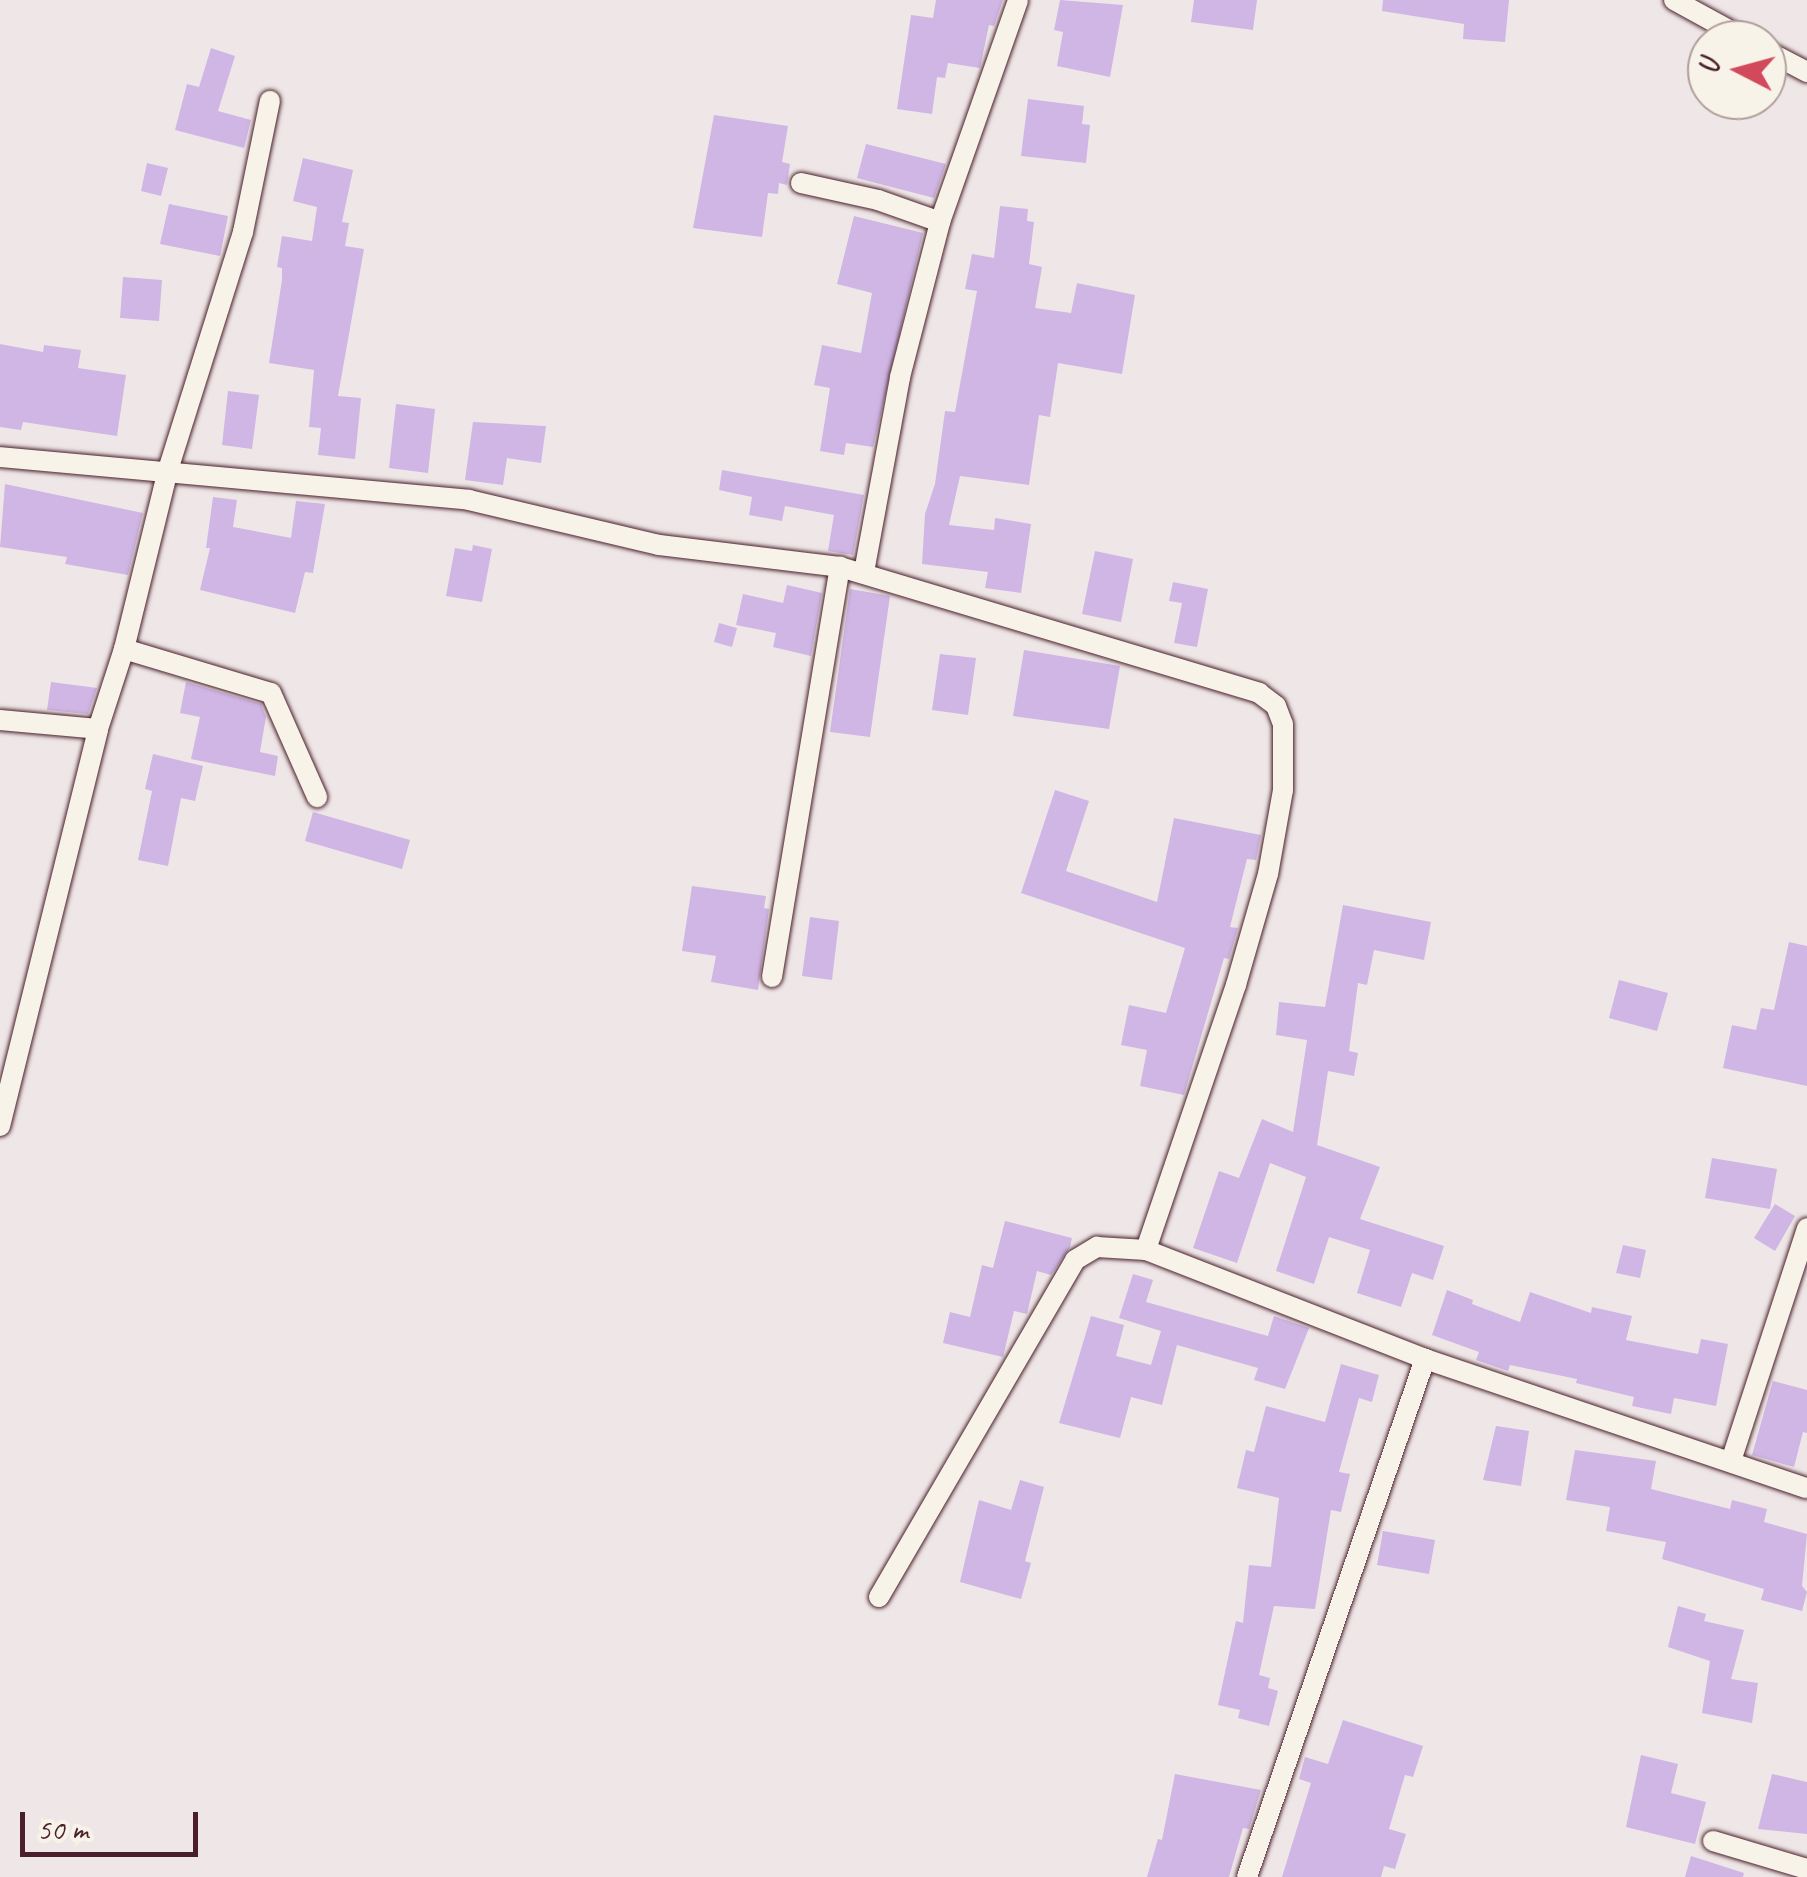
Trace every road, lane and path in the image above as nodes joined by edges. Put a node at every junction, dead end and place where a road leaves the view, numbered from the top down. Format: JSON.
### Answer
{"nodes":[{"id":1,"x":1018,"y":0,"type":"edge"},
{"id":2,"x":1674,"y":0,"type":"edge"},
{"id":3,"x":1710,"y":20,"type":"edge"},
{"id":4,"x":270,"y":100,"type":"dead end"},
{"id":5,"x":801,"y":183,"type":"dead end"},
{"id":6,"x":940,"y":222,"type":"junction"},
{"id":7,"x":0,"y":457,"type":"edge"},
{"id":8,"x":168,"y":470,"type":"junction"},
{"id":9,"x":840,"y":567,"type":"junction"},
{"id":10,"x":864,"y":572,"type":"junction"},
{"id":11,"x":124,"y":649,"type":"junction"},
{"id":12,"x":0,"y":720,"type":"edge"},
{"id":13,"x":98,"y":729,"type":"junction"},
{"id":14,"x":318,"y":797,"type":"dead end"},
{"id":15,"x":772,"y":977,"type":"dead end"},
{"id":16,"x":0,"y":1126,"type":"edge"},
{"id":17,"x":1807,"y":1228,"type":"edge"},
{"id":18,"x":1146,"y":1250,"type":"junction"},
{"id":19,"x":1425,"y":1359,"type":"junction"},
{"id":20,"x":1731,"y":1461,"type":"junction"},
{"id":21,"x":1807,"y":1488,"type":"edge"},
{"id":22,"x":878,"y":1598,"type":"dead end"},
{"id":23,"x":1714,"y":1841,"type":"dead end"},
{"id":24,"x":1807,"y":1869,"type":"edge"},
{"id":25,"x":1247,"y":1877,"type":"edge"}],
"edges":[{"from":1,"to":6,"type":"street"},
{"from":2,"to":3,"type":"street"},
{"from":4,"to":8,"type":"street"},
{"from":5,"to":6,"type":"street"},
{"from":6,"to":10,"type":"street"},
{"from":7,"to":8,"type":"street"},
{"from":8,"to":9,"type":"street"},
{"from":8,"to":11,"type":"street"},
{"from":9,"to":10,"type":"street"},
{"from":9,"to":15,"type":"street"},
{"from":10,"to":18,"type":"street"},
{"from":11,"to":13,"type":"street"},
{"from":11,"to":14,"type":"street"},
{"from":12,"to":13,"type":"street"},
{"from":13,"to":16,"type":"street"},
{"from":17,"to":20,"type":"street"},
{"from":18,"to":19,"type":"street"},
{"from":18,"to":22,"type":"street"},
{"from":19,"to":20,"type":"street"},
{"from":19,"to":25,"type":"street"},
{"from":20,"to":21,"type":"street"},
{"from":23,"to":24,"type":"street"}]}
